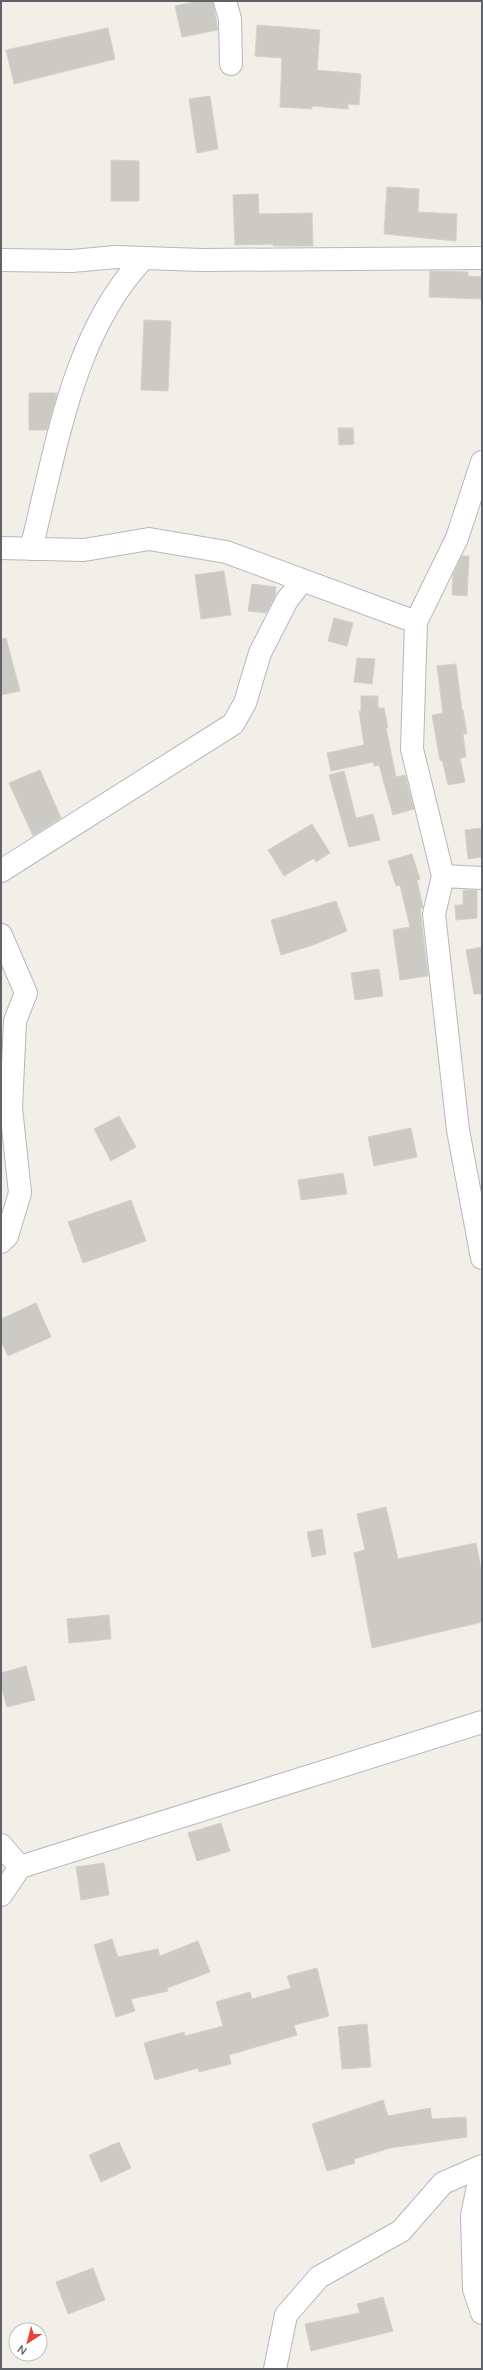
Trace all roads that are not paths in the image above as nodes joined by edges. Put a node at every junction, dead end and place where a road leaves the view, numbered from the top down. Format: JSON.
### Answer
{"nodes":[{"id":1,"x":225,"y":1,"type":"edge"},
{"id":2,"x":231,"y":64,"type":"dead end"},
{"id":3,"x":144,"y":258,"type":"junction"},
{"id":4,"x":482,"y":258,"type":"edge"},
{"id":5,"x":1,"y":260,"type":"edge"},
{"id":6,"x":482,"y":462,"type":"edge"},
{"id":7,"x":1,"y":548,"type":"edge"},
{"id":8,"x":31,"y":549,"type":"junction"},
{"id":9,"x":302,"y":581,"type":"junction"},
{"id":10,"x":416,"y":622,"type":"junction"},
{"id":11,"x":1,"y":872,"type":"edge"},
{"id":12,"x":442,"y":876,"type":"junction"},
{"id":13,"x":482,"y":878,"type":"edge"},
{"id":14,"x":1,"y":935,"type":"edge"},
{"id":15,"x":1,"y":1242,"type":"edge"},
{"id":16,"x":482,"y":1258,"type":"edge"},
{"id":17,"x":482,"y":1722,"type":"edge"},
{"id":18,"x":1,"y":1845,"type":"edge"},
{"id":19,"x":20,"y":1867,"type":"junction"},
{"id":20,"x":1,"y":1895,"type":"edge"},
{"id":21,"x":482,"y":2166,"type":"edge"},
{"id":22,"x":482,"y":2313,"type":"edge"},
{"id":23,"x":275,"y":2369,"type":"edge"}],
"edges":[{"from":1,"to":2,"type":"street"},
{"from":3,"to":4,"type":"street"},
{"from":3,"to":5,"type":"street"},
{"from":3,"to":8,"type":"street"},
{"from":6,"to":10,"type":"street"},
{"from":7,"to":8,"type":"street"},
{"from":8,"to":9,"type":"street"},
{"from":9,"to":10,"type":"street"},
{"from":9,"to":11,"type":"street"},
{"from":10,"to":12,"type":"street"},
{"from":12,"to":13,"type":"street"},
{"from":12,"to":16,"type":"street"},
{"from":14,"to":15,"type":"street"},
{"from":17,"to":19,"type":"street"},
{"from":18,"to":19,"type":"street"},
{"from":19,"to":20,"type":"street"},
{"from":21,"to":22,"type":"street"},
{"from":21,"to":23,"type":"street"}]}
